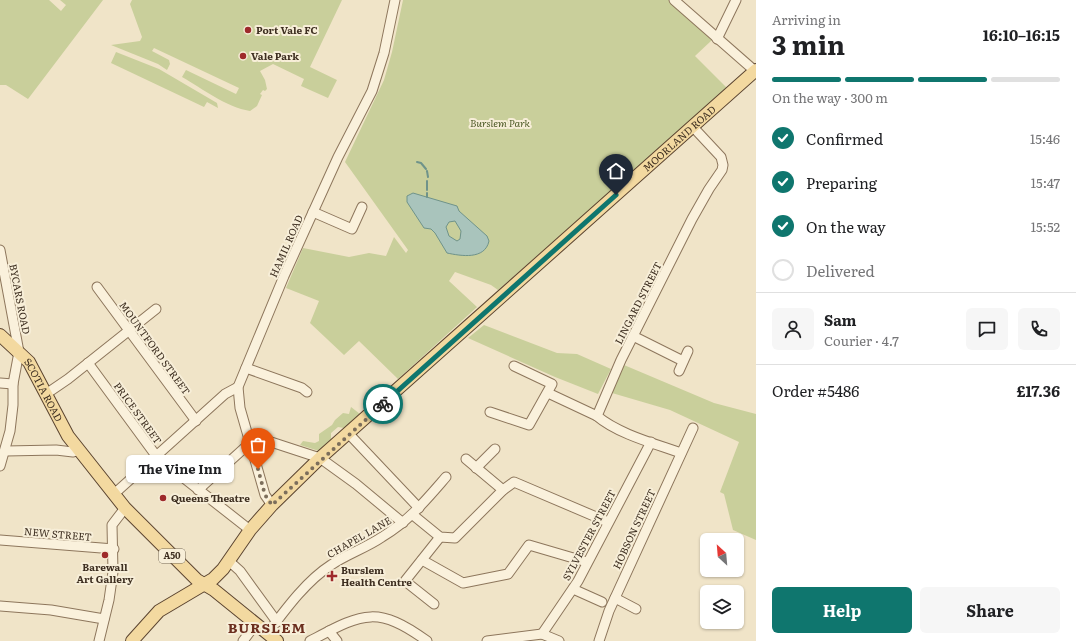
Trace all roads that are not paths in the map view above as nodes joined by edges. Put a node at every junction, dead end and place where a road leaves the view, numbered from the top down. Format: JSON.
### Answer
{"nodes":[{"id":1,"x":395,"y":0,"type":"edge"},
{"id":2,"x":674,"y":0,"type":"edge"},
{"id":3,"x":736,"y":0,"type":"edge"},
{"id":4,"x":717,"y":38,"type":"junction"},
{"id":5,"x":756,"y":70,"type":"edge"},
{"id":6,"x":693,"y":127,"type":"junction"},
{"id":7,"x":362,"y":207,"type":"dead end"},
{"id":8,"x":314,"y":212,"type":"junction"},
{"id":9,"x":0,"y":250,"type":"edge"},
{"id":10,"x":97,"y":287,"type":"dead end"},
{"id":11,"x":156,"y":309,"type":"dead end"},
{"id":12,"x":129,"y":331,"type":"junction"},
{"id":13,"x":0,"y":336,"type":"edge"},
{"id":14,"x":633,"y":336,"type":"junction"},
{"id":15,"x":688,"y":351,"type":"dead end"},
{"id":16,"x":19,"y":352,"type":"junction"},
{"id":17,"x":684,"y":361,"type":"junction"},
{"id":18,"x":88,"y":363,"type":"junction"},
{"id":19,"x":514,"y":366,"type":"dead end"},
{"id":20,"x":246,"y":368,"type":"junction"},
{"id":21,"x":678,"y":371,"type":"dead end"},
{"id":22,"x":0,"y":383,"type":"edge"},
{"id":23,"x":14,"y":384,"type":"junction"},
{"id":24,"x":238,"y":387,"type":"junction"},
{"id":25,"x":307,"y":392,"type":"dead end"},
{"id":26,"x":548,"y":392,"type":"junction"},
{"id":27,"x":46,"y":394,"type":"junction"},
{"id":28,"x":490,"y":412,"type":"dead end"},
{"id":29,"x":598,"y":416,"type":"junction"},
{"id":30,"x":196,"y":422,"type":"junction"},
{"id":31,"x":693,"y":428,"type":"dead end"},
{"id":32,"x":348,"y":434,"type":"junction"},
{"id":33,"x":251,"y":442,"type":"junction"},
{"id":34,"x":651,"y":442,"type":"junction"},
{"id":35,"x":79,"y":450,"type":"junction"},
{"id":36,"x":495,"y":450,"type":"dead end"},
{"id":37,"x":6,"y":451,"type":"junction"},
{"id":38,"x":681,"y":453,"type":"junction"},
{"id":39,"x":157,"y":457,"type":"junction"},
{"id":40,"x":320,"y":458,"type":"junction"},
{"id":41,"x":466,"y":459,"type":"dead end"},
{"id":42,"x":0,"y":466,"type":"edge"},
{"id":43,"x":476,"y":468,"type":"junction"},
{"id":44,"x":446,"y":477,"type":"dead end"},
{"id":45,"x":198,"y":490,"type":"junction"},
{"id":46,"x":503,"y":490,"type":"junction"},
{"id":47,"x":114,"y":494,"type":"junction"},
{"id":48,"x":272,"y":505,"type":"junction"},
{"id":49,"x":125,"y":508,"type":"junction"},
{"id":50,"x":416,"y":512,"type":"junction"},
{"id":51,"x":608,"y":522,"type":"junction"},
{"id":52,"x":403,"y":523,"type":"junction"},
{"id":53,"x":250,"y":530,"type":"junction"},
{"id":54,"x":440,"y":537,"type":"junction"},
{"id":55,"x":0,"y":540,"type":"edge"},
{"id":56,"x":114,"y":549,"type":"junction"},
{"id":57,"x":422,"y":560,"type":"junction"},
{"id":58,"x":229,"y":561,"type":"junction"},
{"id":59,"x":587,"y":562,"type":"junction"},
{"id":60,"x":203,"y":585,"type":"junction"},
{"id":61,"x":573,"y":589,"type":"junction"},
{"id":62,"x":615,"y":598,"type":"junction"},
{"id":63,"x":602,"y":602,"type":"dead end"},
{"id":64,"x":434,"y":604,"type":"dead end"},
{"id":65,"x":0,"y":606,"type":"edge"},
{"id":66,"x":636,"y":609,"type":"dead end"},
{"id":67,"x":104,"y":620,"type":"junction"},
{"id":68,"x":277,"y":622,"type":"junction"},
{"id":69,"x":329,"y":631,"type":"junction"},
{"id":70,"x":249,"y":633,"type":"edge"},
{"id":71,"x":542,"y":634,"type":"junction"},
{"id":72,"x":272,"y":638,"type":"edge"},
{"id":73,"x":425,"y":640,"type":"edge"},
{"id":74,"x":99,"y":641,"type":"edge"},
{"id":75,"x":132,"y":641,"type":"edge"},
{"id":76,"x":310,"y":641,"type":"edge"},
{"id":77,"x":337,"y":641,"type":"edge"},
{"id":78,"x":487,"y":641,"type":"edge"},
{"id":79,"x":559,"y":641,"type":"edge"},
{"id":80,"x":599,"y":641,"type":"edge"}],
"edges":[{"from":1,"to":8,"type":"street","name":"HAMIL ROAD"},
{"from":2,"to":4,"type":"street"},
{"from":3,"to":4,"type":"street"},
{"from":4,"to":5,"type":"street"},
{"from":5,"to":6,"type":"main road","name":"MOORLAND ROAD"},
{"from":6,"to":14,"type":"street","name":"LINGARD STREET"},
{"from":6,"to":32,"type":"main road","name":"MOORLAND ROAD"},
{"from":7,"to":8,"type":"street"},
{"from":8,"to":20,"type":"street","name":"HAMIL ROAD"},
{"from":9,"to":16,"type":"street","name":"BYCARS ROAD"},
{"from":10,"to":12,"type":"street","name":"MOUNTFORD STREET"},
{"from":11,"to":12,"type":"street"},
{"from":12,"to":18,"type":"street"},
{"from":12,"to":30,"type":"street","name":"MOUNTFORD STREET"},
{"from":13,"to":16,"type":"main road","name":"SCOTIA ROAD","number":"A50"},
{"from":14,"to":17,"type":"street"},
{"from":14,"to":29,"type":"street","name":"LINGARD STREET"},
{"from":15,"to":17,"type":"street"},
{"from":16,"to":23,"type":"street","name":"BYCARS ROAD"},
{"from":16,"to":27,"type":"main road","name":"SCOTIA ROAD","number":"A50"},
{"from":17,"to":21,"type":"street"},
{"from":18,"to":27,"type":"street"},
{"from":18,"to":39,"type":"street","name":"PRICE STREET"},
{"from":19,"to":26,"type":"street"},
{"from":20,"to":24,"type":"street","name":"HAMIL ROAD"},
{"from":20,"to":25,"type":"street"},
{"from":22,"to":23,"type":"street"},
{"from":23,"to":37,"type":"street","name":"BYCARS ROAD"},
{"from":24,"to":30,"type":"street"},
{"from":24,"to":33,"type":"street","name":"HAMIL ROAD"},
{"from":26,"to":28,"type":"street"},
{"from":26,"to":29,"type":"street"},
{"from":27,"to":35,"type":"main road","name":"SCOTIA ROAD","number":"A50"},
{"from":29,"to":34,"type":"street"},
{"from":30,"to":39,"type":"street"},
{"from":31,"to":38,"type":"street","name":"HOBSON STREET"},
{"from":32,"to":40,"type":"main road","name":"MOORLAND ROAD"},
{"from":32,"to":50,"type":"street"},
{"from":33,"to":40,"type":"street"},
{"from":33,"to":45,"type":"street"},
{"from":33,"to":48,"type":"street","name":"HAMIL ROAD"},
{"from":34,"to":38,"type":"street"},
{"from":34,"to":51,"type":"street","name":"SYLVESTER STREET"},
{"from":35,"to":37,"type":"street"},
{"from":35,"to":47,"type":"main road","number":"A50"},
{"from":36,"to":43,"type":"street"},
{"from":37,"to":42,"type":"street","name":"BYCARS ROAD"},
{"from":38,"to":62,"type":"street","name":"HOBSON STREET"},
{"from":39,"to":45,"type":"street","name":"PRICE STREET"},
{"from":39,"to":47,"type":"street"},
{"from":40,"to":48,"type":"main road","name":"MOORLAND ROAD"},
{"from":40,"to":52,"type":"street"},
{"from":41,"to":43,"type":"street"},
{"from":43,"to":46,"type":"street"},
{"from":44,"to":50,"type":"street","name":"CHAPEL LANE"},
{"from":45,"to":53,"type":"street","name":"PRICE STREET"},
{"from":46,"to":51,"type":"street"},
{"from":46,"to":54,"type":"street"},
{"from":47,"to":49,"type":"main road","number":"A50"},
{"from":48,"to":53,"type":"main road","name":"MOORLAND ROAD"},
{"from":49,"to":56,"type":"street"},
{"from":49,"to":60,"type":"main road","number":"A50"},
{"from":50,"to":52,"type":"street","name":"CHAPEL LANE"},
{"from":50,"to":54,"type":"street"},
{"from":51,"to":59,"type":"street","name":"SYLVESTER STREET"},
{"from":52,"to":68,"type":"street","name":"CHAPEL LANE"},
{"from":53,"to":58,"type":"main road","name":"MOORLAND ROAD"},
{"from":54,"to":57,"type":"street"},
{"from":55,"to":56,"type":"street","name":"NEW STREET"},
{"from":56,"to":67,"type":"street"},
{"from":57,"to":59,"type":"street"},
{"from":57,"to":64,"type":"street"},
{"from":58,"to":60,"type":"main road","name":"MOORLAND ROAD"},
{"from":58,"to":68,"type":"street"},
{"from":59,"to":61,"type":"street","name":"SYLVESTER STREET"},
{"from":60,"to":70,"type":"main road","number":"A50"},
{"from":60,"to":75,"type":"main road","name":"MOORLAND ROAD"},
{"from":61,"to":63,"type":"street"},
{"from":61,"to":71,"type":"street","name":"SYLVESTER STREET"},
{"from":62,"to":66,"type":"street"},
{"from":62,"to":80,"type":"street","name":"HOBSON STREET"},
{"from":65,"to":67,"type":"street"},
{"from":67,"to":74,"type":"street"},
{"from":68,"to":72,"type":"street","name":"CHAPEL LANE"},
{"from":69,"to":73,"type":"street"},
{"from":69,"to":76,"type":"street"},
{"from":69,"to":77,"type":"street"},
{"from":70,"to":72,"type":"main road","number":"A50"},
{"from":71,"to":78,"type":"street"},
{"from":71,"to":79,"type":"street"}]}
